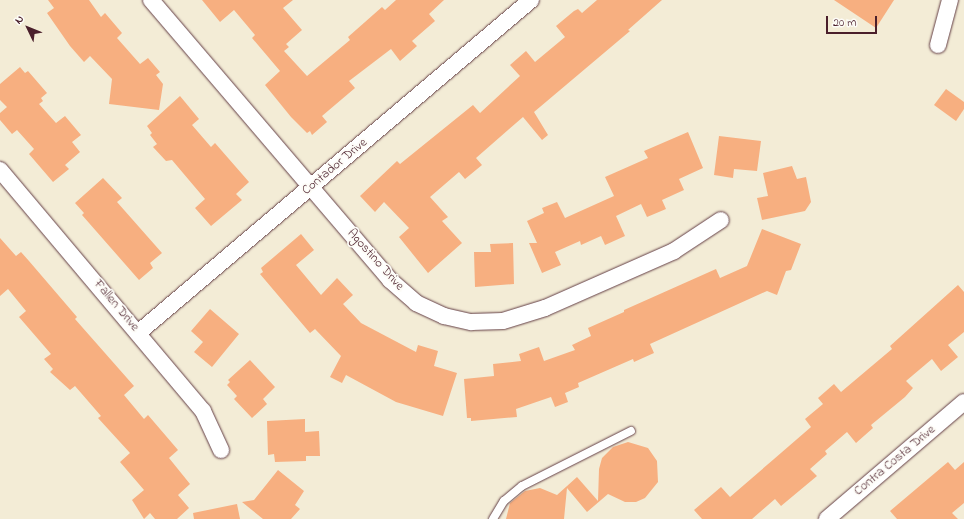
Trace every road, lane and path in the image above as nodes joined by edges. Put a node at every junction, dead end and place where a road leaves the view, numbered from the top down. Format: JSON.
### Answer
{"nodes":[{"id":1,"x":151,"y":0,"type":"edge"},
{"id":2,"x":531,"y":0,"type":"edge"},
{"id":3,"x":950,"y":0,"type":"edge"},
{"id":4,"x":938,"y":45,"type":"dead end"},
{"id":5,"x":0,"y":170,"type":"edge"},
{"id":6,"x":311,"y":188,"type":"junction"},
{"id":7,"x":721,"y":220,"type":"dead end"},
{"id":8,"x":138,"y":333,"type":"junction"},
{"id":9,"x":964,"y":402,"type":"edge"},
{"id":10,"x":631,"y":432,"type":"dead end"},
{"id":11,"x":221,"y":450,"type":"dead end"},
{"id":12,"x":493,"y":519,"type":"edge"},
{"id":13,"x":827,"y":519,"type":"edge"}],
"edges":[{"from":1,"to":6,"type":"street","name":"Agostino Drive"},
{"from":2,"to":6,"type":"street","name":"Contador Drive"},
{"from":3,"to":4,"type":"street"},
{"from":5,"to":8,"type":"street","name":"Fallen Drive"},
{"from":6,"to":7,"type":"street","name":"Agostino Drive"},
{"from":6,"to":8,"type":"street","name":"Contador Drive"},
{"from":8,"to":11,"type":"street","name":"Fallen Drive"},
{"from":9,"to":13,"type":"street","name":"Contra Costa Drive"},
{"from":10,"to":12,"type":"lane"}]}
